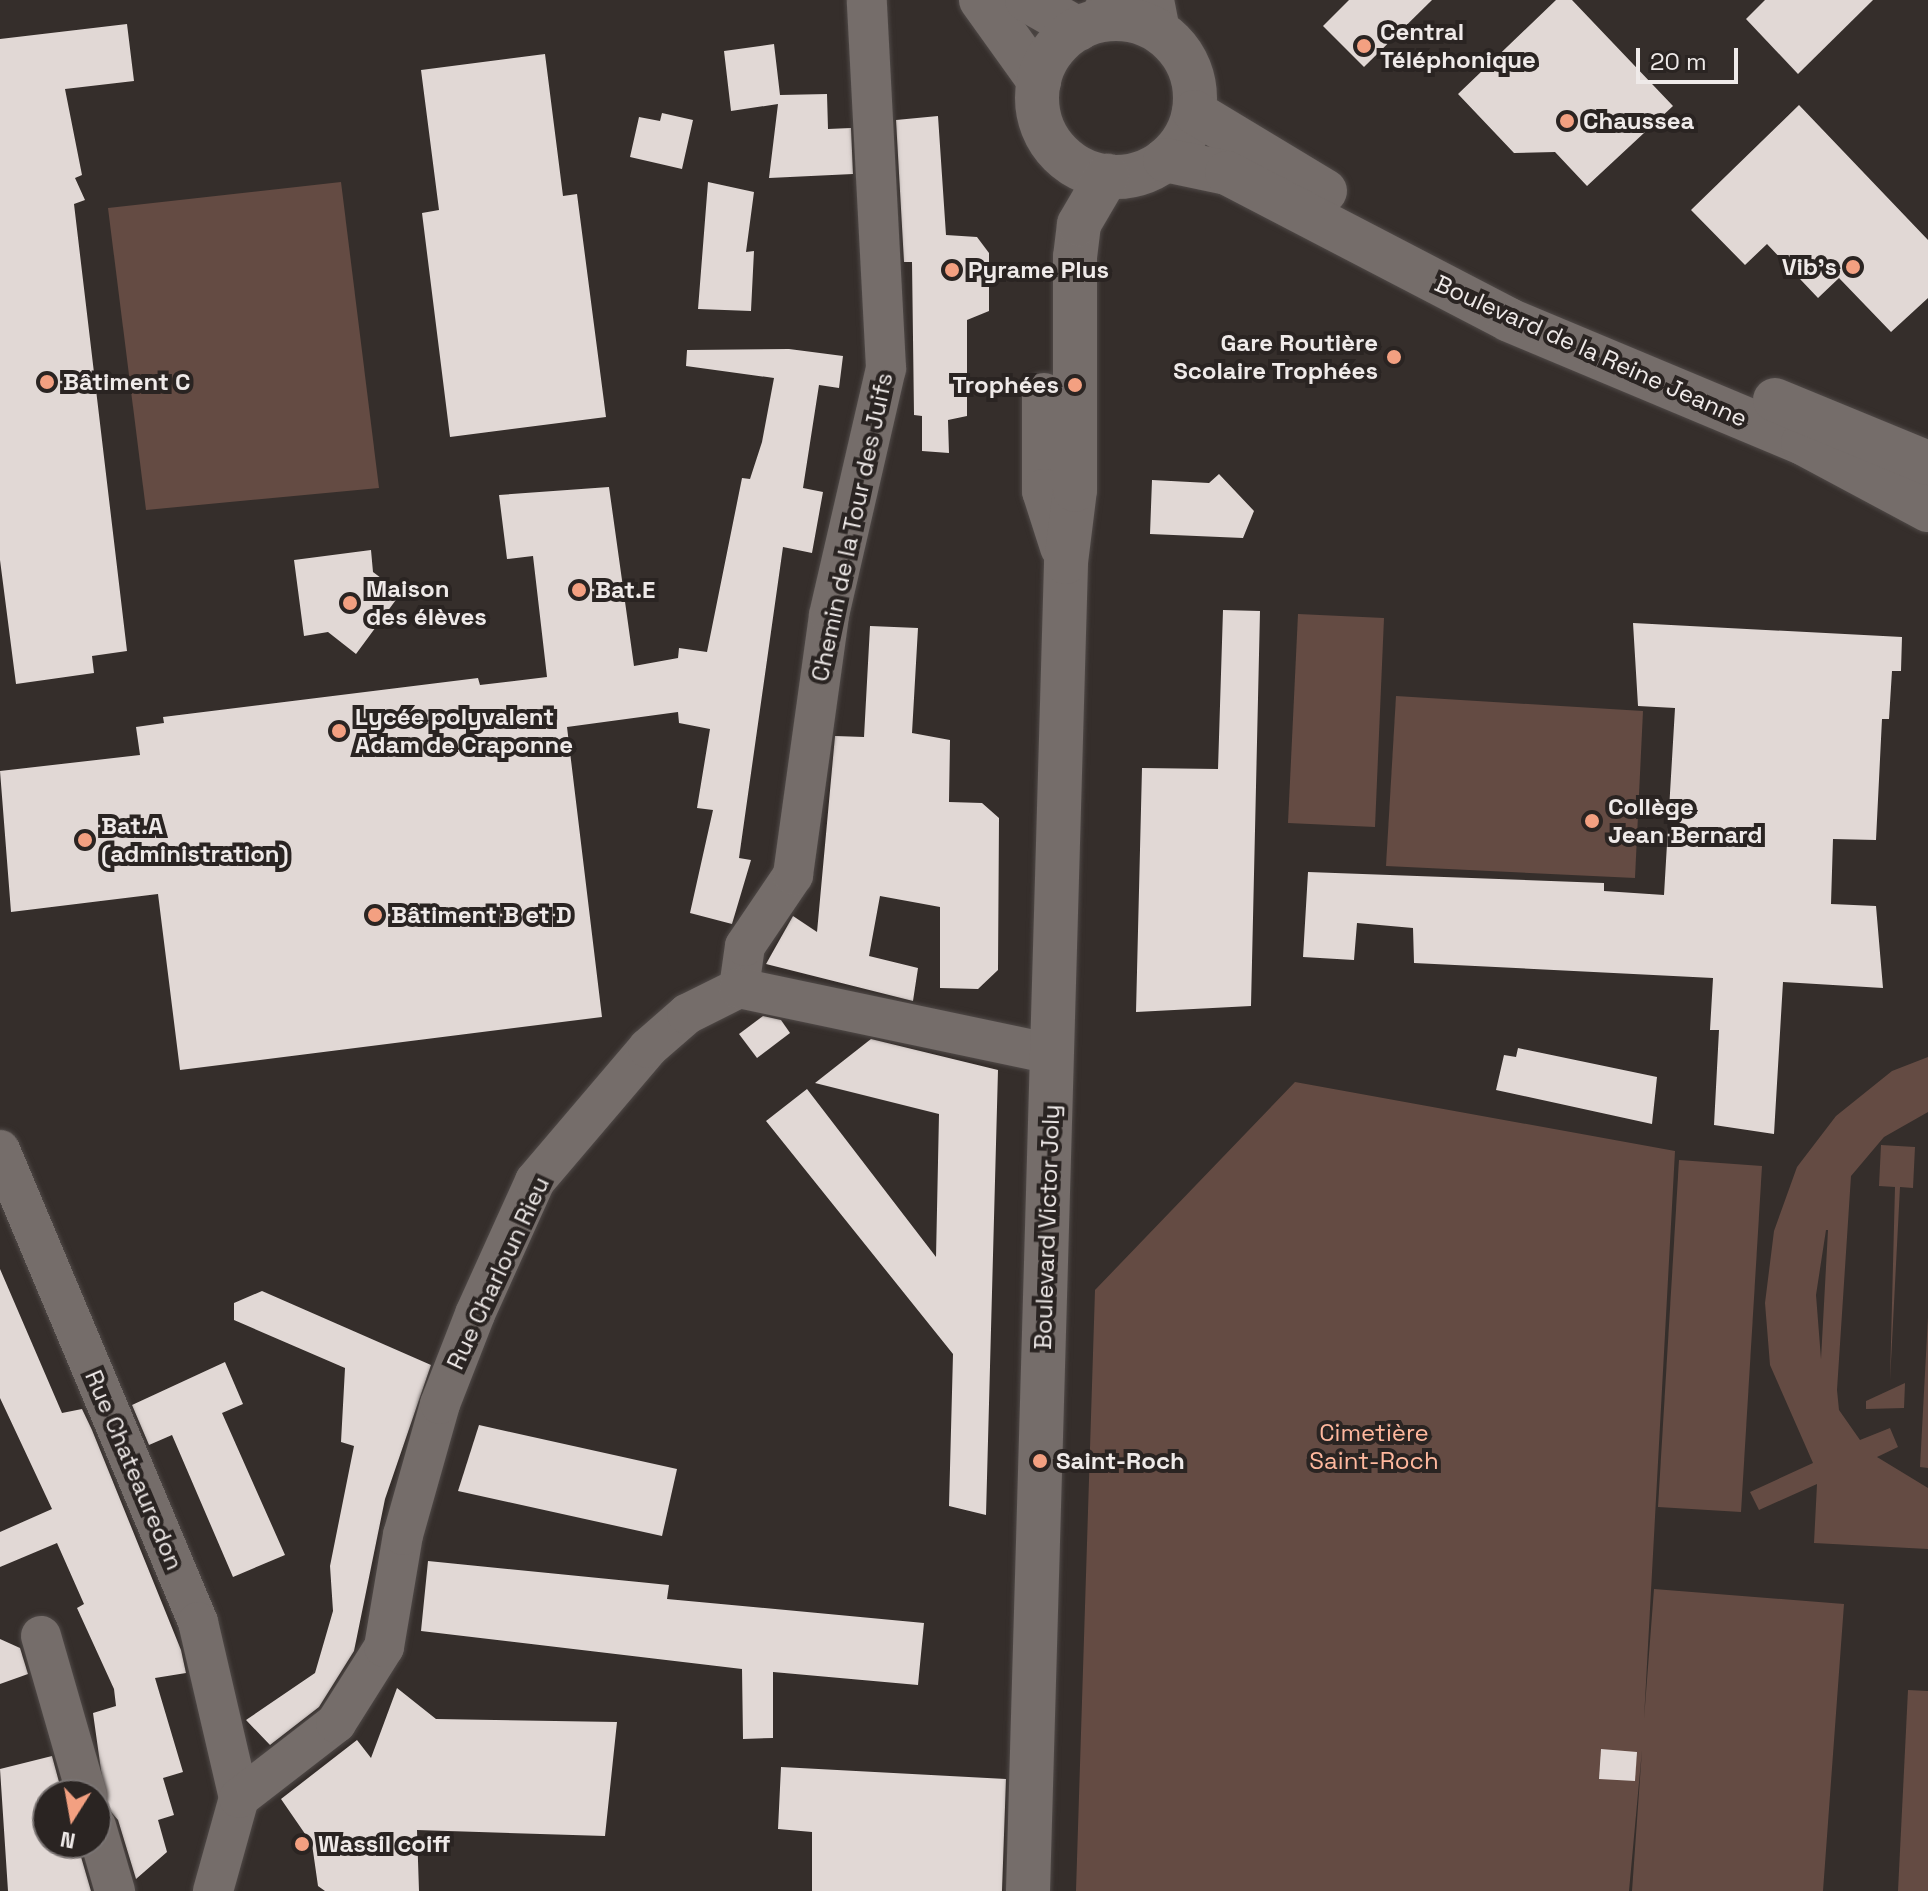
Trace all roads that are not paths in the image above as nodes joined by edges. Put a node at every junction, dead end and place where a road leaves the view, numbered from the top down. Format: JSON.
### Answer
{"nodes":[{"id":1,"x":867,"y":0,"type":"edge"},
{"id":2,"x":981,"y":0,"type":"edge"},
{"id":3,"x":1027,"y":0,"type":"edge"},
{"id":4,"x":1157,"y":16,"type":"edge"},
{"id":5,"x":1095,"y":17,"type":"edge"},
{"id":6,"x":1039,"y":81,"type":"junction"},
{"id":7,"x":1194,"y":112,"type":"junction"},
{"id":8,"x":1066,"y":158,"type":"junction"},
{"id":9,"x":1165,"y":160,"type":"junction"},
{"id":10,"x":1107,"y":176,"type":"junction"},
{"id":11,"x":1928,"y":463,"type":"edge"},
{"id":12,"x":1928,"y":510,"type":"edge"},
{"id":13,"x":1066,"y":562,"type":"junction"},
{"id":14,"x":739,"y":988,"type":"junction"},
{"id":15,"x":1052,"y":1054,"type":"junction"},
{"id":16,"x":0,"y":1150,"type":"edge"},
{"id":17,"x":41,"y":1636,"type":"dead end"},
{"id":18,"x":82,"y":1779,"type":"edge"},
{"id":19,"x":239,"y":1798,"type":"junction"},
{"id":20,"x":106,"y":1859,"type":"edge"},
{"id":21,"x":115,"y":1891,"type":"edge"},
{"id":22,"x":213,"y":1891,"type":"edge"},
{"id":23,"x":1028,"y":1891,"type":"edge"}],
"edges":[{"from":1,"to":14,"type":"street","name":"Chemin de la Tour des Juifs"},
{"from":2,"to":6,"type":"main road"},
{"from":3,"to":5,"type":"main road"},
{"from":4,"to":5,"type":"main road"},
{"from":4,"to":7,"type":"main road"},
{"from":5,"to":6,"type":"main road"},
{"from":6,"to":8,"type":"main road"},
{"from":7,"to":9,"type":"main road"},
{"from":7,"to":11,"type":"main road","name":"Boulevard de la Reine Jeanne"},
{"from":8,"to":10,"type":"main road"},
{"from":8,"to":13,"type":"main road","name":"Boulevard Victor Joly"},
{"from":9,"to":10,"type":"main road"},
{"from":9,"to":12,"type":"main road","name":"Boulevard de la Reine Jeanne"},
{"from":10,"to":13,"type":"main road","name":"Boulevard Victor Joly"},
{"from":13,"to":15,"type":"main road","name":"Boulevard Victor Joly"},
{"from":14,"to":15,"type":"street"},
{"from":14,"to":19,"type":"street","name":"Rue Charloun Rieu"},
{"from":15,"to":23,"type":"main road","name":"Boulevard Victor Joly"},
{"from":16,"to":19,"type":"street","name":"Rue Chateauredon"},
{"from":17,"to":18,"type":"street"},
{"from":19,"to":22,"type":"street"},
{"from":20,"to":21,"type":"street"}]}
